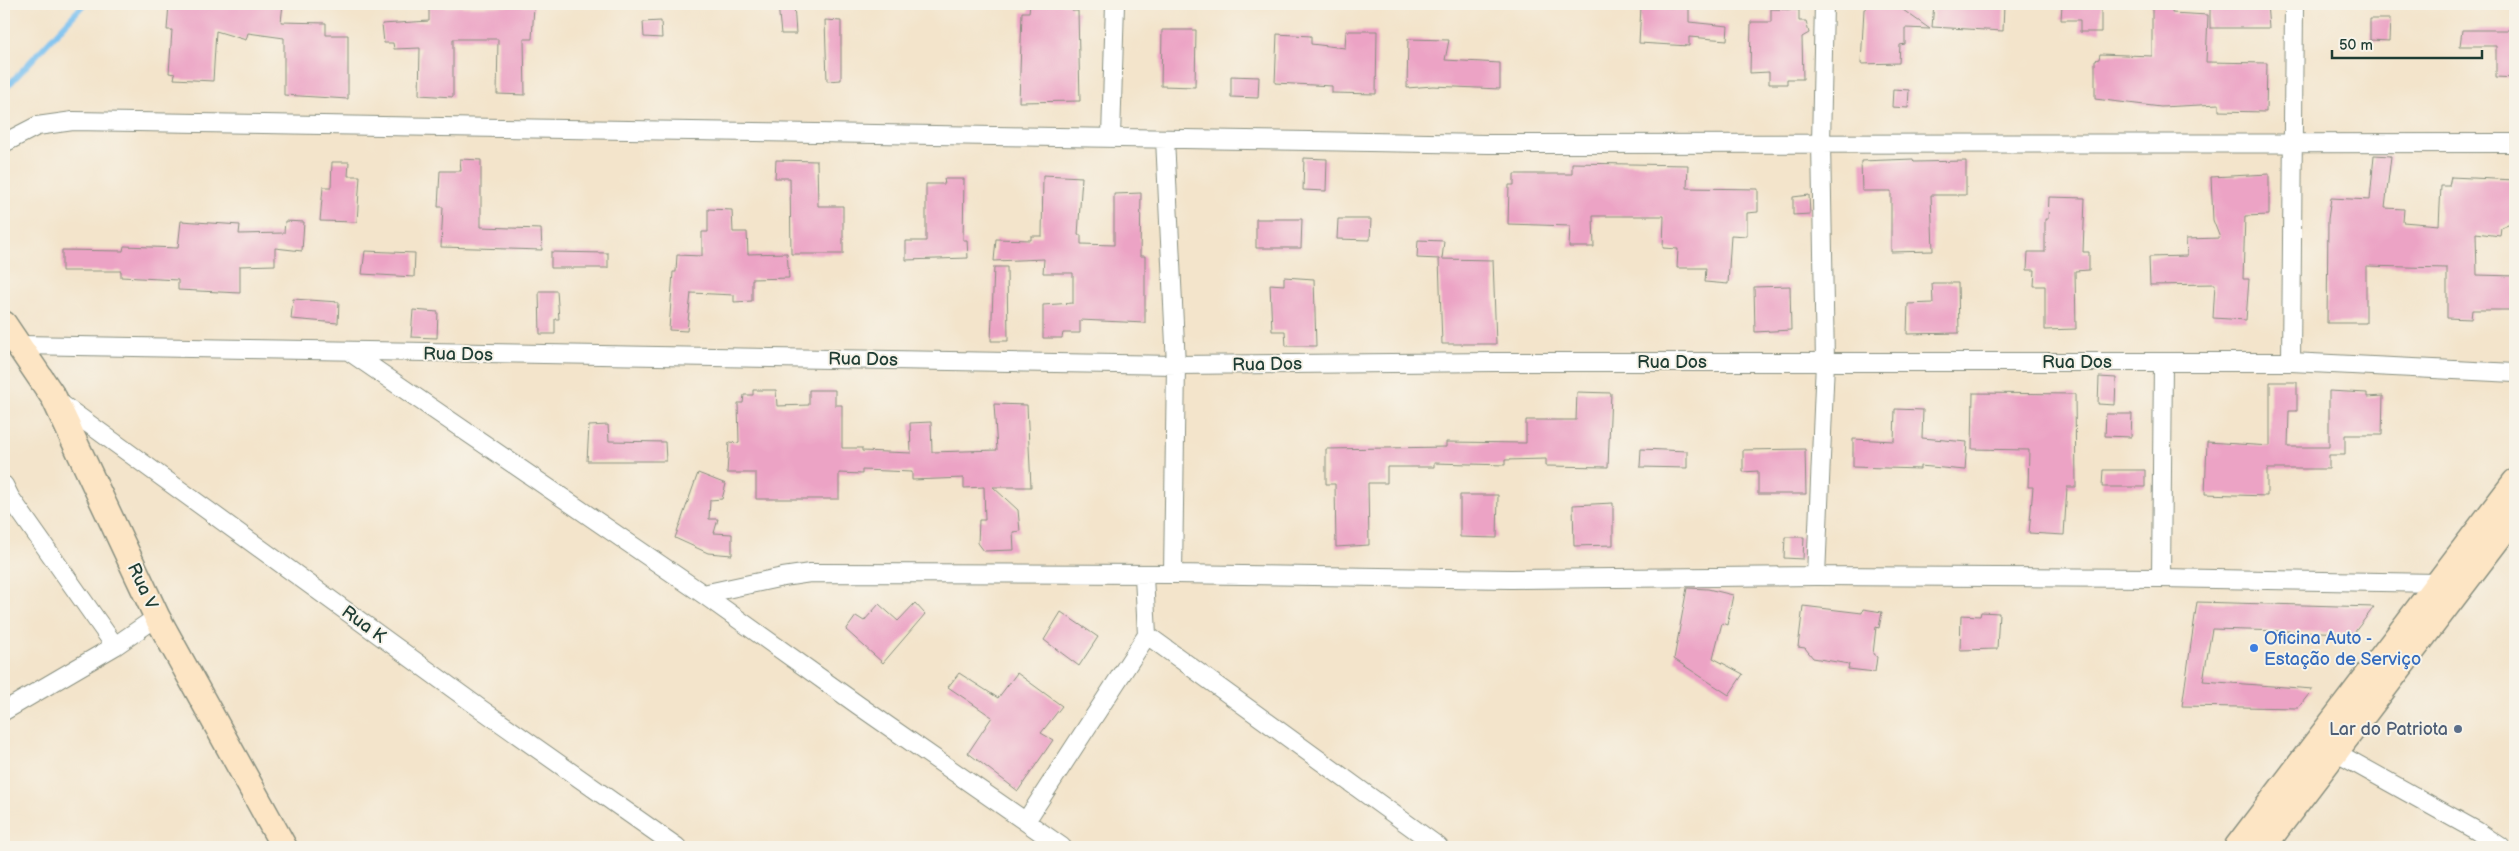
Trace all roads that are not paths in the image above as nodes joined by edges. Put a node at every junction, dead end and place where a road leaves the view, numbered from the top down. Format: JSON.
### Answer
{"nodes":[{"id":1,"x":1115,"y":4,"type":"edge"},
{"id":2,"x":1824,"y":4,"type":"edge"},
{"id":3,"x":2294,"y":4,"type":"edge"},
{"id":4,"x":1111,"y":137,"type":"junction"},
{"id":5,"x":1165,"y":139,"type":"junction"},
{"id":6,"x":2293,"y":142,"type":"junction"},
{"id":7,"x":4,"y":143,"type":"edge"},
{"id":8,"x":1821,"y":143,"type":"junction"},
{"id":9,"x":2515,"y":143,"type":"edge"},
{"id":10,"x":4,"y":324,"type":"edge"},
{"id":11,"x":20,"y":346,"type":"junction"},
{"id":12,"x":350,"y":352,"type":"junction"},
{"id":13,"x":1825,"y":362,"type":"junction"},
{"id":14,"x":2163,"y":362,"type":"junction"},
{"id":15,"x":2290,"y":362,"type":"junction"},
{"id":16,"x":1176,"y":365,"type":"junction"},
{"id":17,"x":2515,"y":373,"type":"edge"},
{"id":18,"x":54,"y":398,"type":"junction"},
{"id":19,"x":2515,"y":482,"type":"edge"},
{"id":20,"x":4,"y":485,"type":"edge"},
{"id":21,"x":2515,"y":516,"type":"edge"},
{"id":22,"x":1172,"y":574,"type":"junction"},
{"id":23,"x":1144,"y":576,"type":"junction"},
{"id":24,"x":1816,"y":576,"type":"junction"},
{"id":25,"x":2161,"y":578,"type":"junction"},
{"id":26,"x":2438,"y":584,"type":"junction"},
{"id":27,"x":703,"y":594,"type":"junction"},
{"id":28,"x":157,"y":617,"type":"junction"},
{"id":29,"x":1147,"y":635,"type":"junction"},
{"id":30,"x":115,"y":646,"type":"junction"},
{"id":31,"x":4,"y":712,"type":"edge"},
{"id":32,"x":2335,"y":752,"type":"junction"},
{"id":33,"x":1026,"y":821,"type":"junction"},
{"id":34,"x":281,"y":840,"type":"edge"},
{"id":35,"x":298,"y":847,"type":"edge"},
{"id":36,"x":677,"y":847,"type":"edge"},
{"id":37,"x":1062,"y":847,"type":"edge"},
{"id":38,"x":1439,"y":847,"type":"edge"},
{"id":39,"x":2237,"y":847,"type":"edge"},
{"id":40,"x":2263,"y":847,"type":"edge"},
{"id":41,"x":2501,"y":847,"type":"edge"}],
"edges":[{"from":1,"to":4,"type":"street"},
{"from":2,"to":8,"type":"street"},
{"from":3,"to":6,"type":"street"},
{"from":4,"to":5,"type":"street"},
{"from":4,"to":7,"type":"street"},
{"from":5,"to":8,"type":"street"},
{"from":5,"to":16,"type":"street"},
{"from":6,"to":8,"type":"street"},
{"from":6,"to":9,"type":"street"},
{"from":6,"to":15,"type":"street"},
{"from":8,"to":13,"type":"street"},
{"from":10,"to":11,"type":"main road","name":"Rua V"},
{"from":11,"to":12,"type":"street","name":"Rua Dos"},
{"from":11,"to":18,"type":"main road","name":"Rua V"},
{"from":12,"to":16,"type":"street","name":"Rua Dos"},
{"from":12,"to":27,"type":"street"},
{"from":13,"to":14,"type":"street","name":"Rua Dos"},
{"from":13,"to":16,"type":"street","name":"Rua Dos"},
{"from":13,"to":24,"type":"street"},
{"from":14,"to":15,"type":"street","name":"Rua Dos"},
{"from":14,"to":25,"type":"street"},
{"from":15,"to":17,"type":"street","name":"Rua Dos"},
{"from":16,"to":22,"type":"street"},
{"from":18,"to":28,"type":"main road","name":"Rua V"},
{"from":18,"to":36,"type":"street","name":"Rua K"},
{"from":19,"to":26,"type":"main road"},
{"from":20,"to":30,"type":"street"},
{"from":21,"to":32,"type":"main road"},
{"from":22,"to":23,"type":"street"},
{"from":22,"to":24,"type":"street"},
{"from":23,"to":27,"type":"street"},
{"from":23,"to":29,"type":"street"},
{"from":24,"to":25,"type":"street"},
{"from":25,"to":26,"type":"street"},
{"from":26,"to":39,"type":"main road"},
{"from":27,"to":33,"type":"street"},
{"from":28,"to":30,"type":"street"},
{"from":28,"to":34,"type":"main road","name":"Rua V"},
{"from":29,"to":33,"type":"street"},
{"from":29,"to":38,"type":"street"},
{"from":30,"to":31,"type":"street"},
{"from":32,"to":40,"type":"main road"},
{"from":32,"to":41,"type":"street"},
{"from":33,"to":37,"type":"street"},
{"from":34,"to":35,"type":"street"}]}
